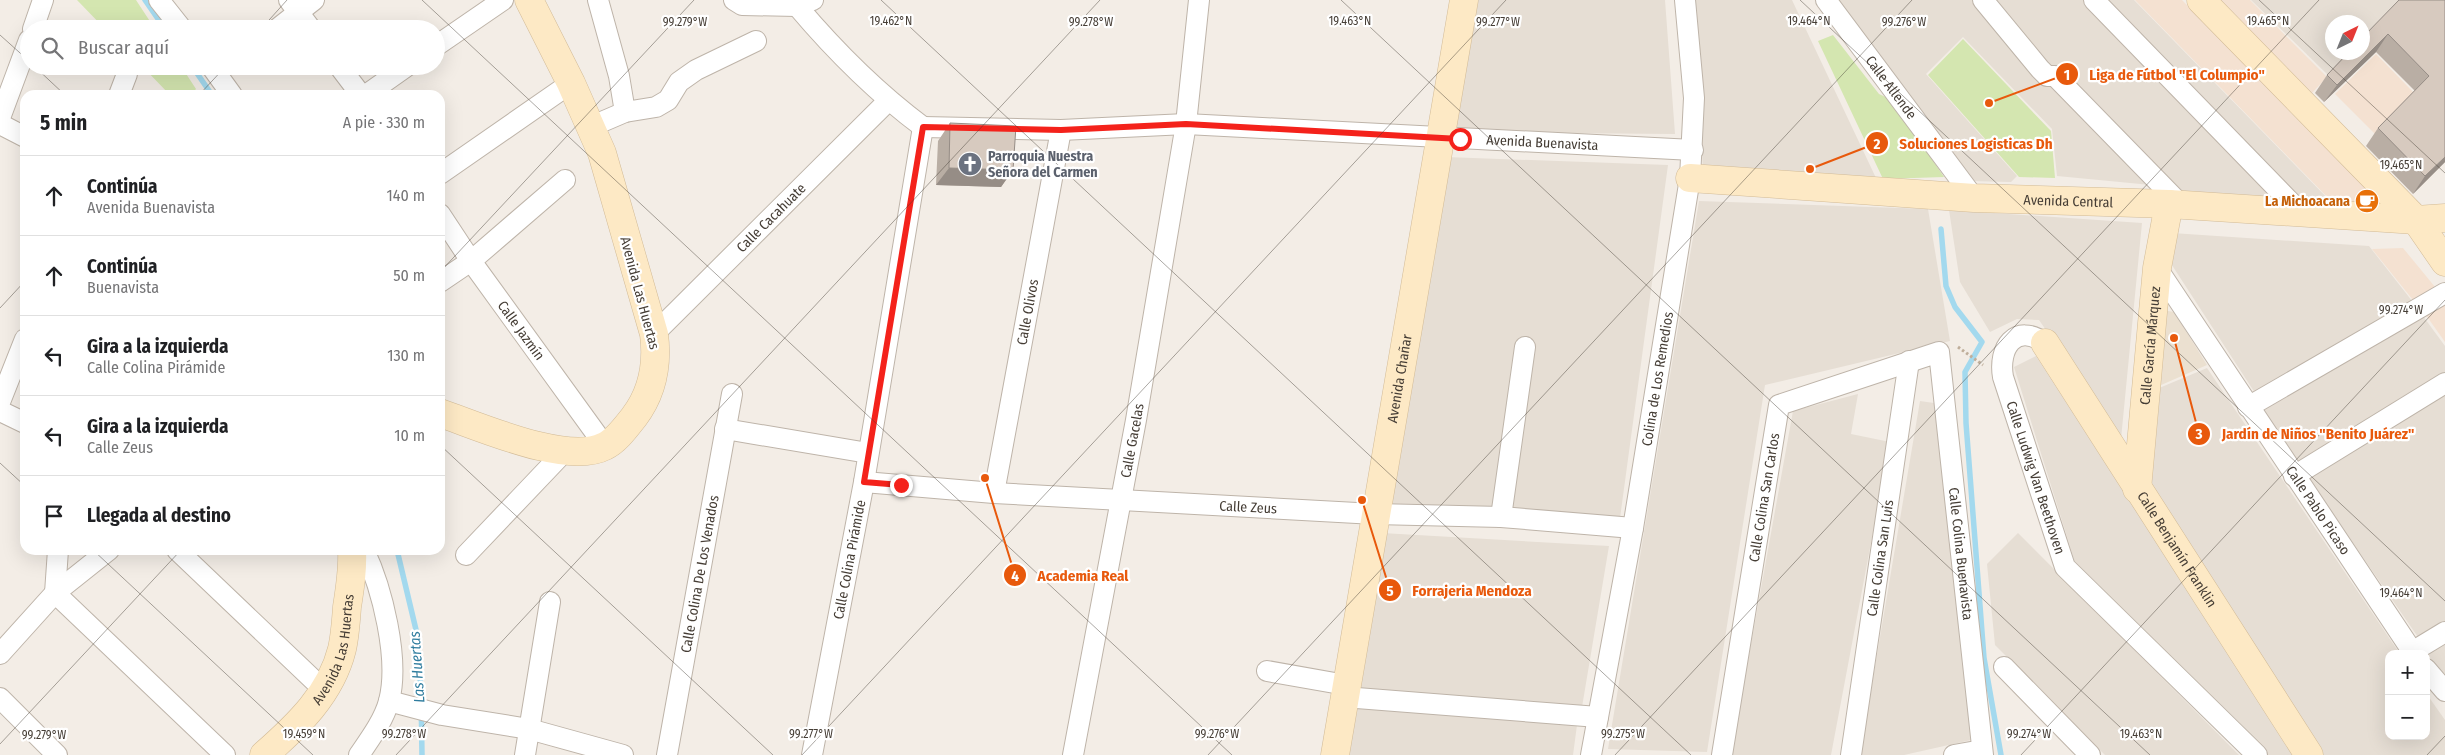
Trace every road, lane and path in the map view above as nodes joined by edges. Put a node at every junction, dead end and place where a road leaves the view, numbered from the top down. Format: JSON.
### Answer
{"nodes":[{"id":1,"x":43,"y":0,"type":"edge"},
{"id":2,"x":159,"y":0,"type":"edge"},
{"id":3,"x":314,"y":0,"type":"edge"},
{"id":4,"x":503,"y":0,"type":"edge"},
{"id":5,"x":529,"y":0,"type":"edge"},
{"id":6,"x":598,"y":0,"type":"edge"},
{"id":7,"x":734,"y":0,"type":"edge"},
{"id":8,"x":1199,"y":0,"type":"edge"},
{"id":9,"x":1464,"y":0,"type":"edge"},
{"id":10,"x":1684,"y":0,"type":"edge"},
{"id":11,"x":1826,"y":0,"type":"edge"},
{"id":12,"x":1983,"y":0,"type":"edge"},
{"id":13,"x":2094,"y":0,"type":"edge"},
{"id":14,"x":2202,"y":0,"type":"edge"},
{"id":15,"x":805,"y":3,"type":"edge"},
{"id":16,"x":294,"y":6,"type":"edge"},
{"id":17,"x":36,"y":20,"type":"edge"},
{"id":18,"x":175,"y":20,"type":"edge"},
{"id":19,"x":284,"y":20,"type":"edge"},
{"id":20,"x":304,"y":20,"type":"edge"},
{"id":21,"x":445,"y":40,"type":"edge"},
{"id":22,"x":756,"y":41,"type":"dead end"},
{"id":23,"x":20,"y":64,"type":"edge"},
{"id":24,"x":127,"y":75,"type":"edge"},
{"id":25,"x":223,"y":75,"type":"edge"},
{"id":26,"x":346,"y":75,"type":"edge"},
{"id":27,"x":394,"y":75,"type":"edge"},
{"id":28,"x":572,"y":83,"type":"junction"},
{"id":29,"x":121,"y":90,"type":"edge"},
{"id":30,"x":230,"y":90,"type":"edge"},
{"id":31,"x":357,"y":90,"type":"edge"},
{"id":32,"x":373,"y":90,"type":"edge"},
{"id":33,"x":888,"y":102,"type":"junction"},
{"id":34,"x":624,"y":112,"type":"junction"},
{"id":35,"x":0,"y":118,"type":"edge"},
{"id":36,"x":0,"y":124,"type":"edge"},
{"id":37,"x":1186,"y":124,"type":"junction"},
{"id":38,"x":590,"y":127,"type":"junction"},
{"id":39,"x":923,"y":127,"type":"junction"},
{"id":40,"x":1061,"y":130,"type":"junction"},
{"id":41,"x":20,"y":134,"type":"edge"},
{"id":42,"x":1440,"y":138,"type":"junction"},
{"id":43,"x":1693,"y":150,"type":"junction"},
{"id":44,"x":445,"y":171,"type":"edge"},
{"id":45,"x":1690,"y":178,"type":"junction"},
{"id":46,"x":565,"y":180,"type":"dead end"},
{"id":47,"x":1974,"y":198,"type":"junction"},
{"id":48,"x":2175,"y":204,"type":"junction"},
{"id":49,"x":2300,"y":212,"type":"junction"},
{"id":50,"x":2445,"y":218,"type":"edge"},
{"id":51,"x":2416,"y":220,"type":"junction"},
{"id":52,"x":445,"y":221,"type":"edge"},
{"id":53,"x":472,"y":261,"type":"junction"},
{"id":54,"x":2445,"y":262,"type":"edge"},
{"id":55,"x":2157,"y":268,"type":"junction"},
{"id":56,"x":445,"y":279,"type":"edge"},
{"id":57,"x":2445,"y":293,"type":"edge"},
{"id":58,"x":654,"y":334,"type":"junction"},
{"id":59,"x":2045,"y":342,"type":"joint"},
{"id":60,"x":1525,"y":347,"type":"dead end"},
{"id":61,"x":1961,"y":349,"type":"dead end"},
{"id":62,"x":20,"y":352,"type":"edge"},
{"id":63,"x":1939,"y":352,"type":"joint"},
{"id":64,"x":1909,"y":362,"type":"junction"},
{"id":65,"x":1984,"y":366,"type":"dead end"},
{"id":66,"x":2445,"y":383,"type":"edge"},
{"id":67,"x":732,"y":394,"type":"dead end"},
{"id":68,"x":0,"y":402,"type":"edge"},
{"id":69,"x":2248,"y":407,"type":"junction"},
{"id":70,"x":0,"y":411,"type":"edge"},
{"id":71,"x":445,"y":415,"type":"edge"},
{"id":72,"x":20,"y":421,"type":"edge"},
{"id":73,"x":725,"y":429,"type":"junction"},
{"id":74,"x":605,"y":446,"type":"junction"},
{"id":75,"x":564,"y":452,"type":"junction"},
{"id":76,"x":868,"y":453,"type":"junction"},
{"id":77,"x":2294,"y":476,"type":"junction"},
{"id":78,"x":864,"y":482,"type":"junction"},
{"id":79,"x":2137,"y":489,"type":"junction"},
{"id":80,"x":994,"y":493,"type":"junction"},
{"id":81,"x":1120,"y":499,"type":"junction"},
{"id":82,"x":1375,"y":514,"type":"junction"},
{"id":83,"x":1501,"y":516,"type":"junction"},
{"id":84,"x":1633,"y":528,"type":"junction"},
{"id":85,"x":58,"y":555,"type":"edge"},
{"id":86,"x":103,"y":555,"type":"edge"},
{"id":87,"x":182,"y":555,"type":"edge"},
{"id":88,"x":352,"y":555,"type":"edge"},
{"id":89,"x":366,"y":555,"type":"edge"},
{"id":90,"x":466,"y":555,"type":"dead end"},
{"id":91,"x":55,"y":593,"type":"junction"},
{"id":92,"x":550,"y":602,"type":"dead end"},
{"id":93,"x":2445,"y":632,"type":"edge"},
{"id":94,"x":2411,"y":650,"type":"edge"},
{"id":95,"x":2418,"y":650,"type":"edge"},
{"id":96,"x":0,"y":654,"type":"edge"},
{"id":97,"x":2004,"y":667,"type":"dead end"},
{"id":98,"x":1267,"y":671,"type":"dead end"},
{"id":99,"x":2430,"y":673,"type":"edge"},
{"id":100,"x":324,"y":690,"type":"junction"},
{"id":101,"x":1345,"y":691,"type":"junction"},
{"id":102,"x":2445,"y":691,"type":"edge"},
{"id":103,"x":0,"y":698,"type":"edge"},
{"id":104,"x":395,"y":703,"type":"junction"},
{"id":105,"x":1598,"y":717,"type":"junction"},
{"id":106,"x":529,"y":729,"type":"junction"},
{"id":107,"x":1982,"y":752,"type":"edge"},
{"id":108,"x":58,"y":755,"type":"edge"},
{"id":109,"x":225,"y":755,"type":"edge"},
{"id":110,"x":264,"y":755,"type":"edge"},
{"id":111,"x":359,"y":755,"type":"edge"},
{"id":112,"x":525,"y":755,"type":"edge"},
{"id":113,"x":623,"y":755,"type":"edge"},
{"id":114,"x":667,"y":755,"type":"edge"},
{"id":115,"x":812,"y":755,"type":"edge"},
{"id":116,"x":1073,"y":755,"type":"edge"},
{"id":117,"x":1335,"y":755,"type":"edge"},
{"id":118,"x":1590,"y":755,"type":"edge"},
{"id":119,"x":1722,"y":755,"type":"edge"},
{"id":120,"x":1851,"y":755,"type":"edge"},
{"id":121,"x":1954,"y":755,"type":"edge"},
{"id":122,"x":2090,"y":755,"type":"edge"},
{"id":123,"x":2258,"y":755,"type":"edge"},
{"id":124,"x":2309,"y":755,"type":"edge"}],
"edges":[{"from":1,"to":17,"type":"street"},
{"from":2,"to":18,"type":"street"},
{"from":3,"to":16,"type":"street"},
{"from":4,"to":21,"type":"street"},
{"from":5,"to":28,"type":"street","name":"Avenida Las Huertas"},
{"from":6,"to":34,"type":"street"},
{"from":7,"to":15,"type":"street"},
{"from":8,"to":37,"type":"street","name":"Calle Gacelas"},
{"from":9,"to":42,"type":"street","name":"Avenida Chañar"},
{"from":10,"to":43,"type":"street","name":"Colina de Los Remedios"},
{"from":11,"to":47,"type":"street","name":"Calle Allende"},
{"from":12,"to":48,"type":"street"},
{"from":13,"to":49,"type":"street"},
{"from":14,"to":51,"type":"street"},
{"from":15,"to":33,"type":"street"},
{"from":16,"to":19,"type":"street"},
{"from":16,"to":20,"type":"street"},
{"from":22,"to":34,"type":"street"},
{"from":23,"to":35,"type":"street"},
{"from":24,"to":29,"type":"street"},
{"from":25,"to":30,"type":"street"},
{"from":26,"to":31,"type":"street"},
{"from":27,"to":32,"type":"street"},
{"from":28,"to":38,"type":"street","name":"Avenida Las Huertas"},
{"from":28,"to":44,"type":"street"},
{"from":33,"to":39,"type":"street"},
{"from":33,"to":58,"type":"street","name":"Calle Cacahuate"},
{"from":34,"to":38,"type":"street"},
{"from":36,"to":41,"type":"street"},
{"from":37,"to":40,"type":"street","name":"Avenida Buenavista"},
{"from":37,"to":42,"type":"street","name":"Avenida Buenavista"},
{"from":37,"to":81,"type":"street","name":"Calle Gacelas"},
{"from":38,"to":58,"type":"street","name":"Avenida Las Huertas"},
{"from":39,"to":40,"type":"street","name":"Avenida Buenavista"},
{"from":39,"to":76,"type":"street","name":"Calle Colina Pirámide"},
{"from":40,"to":80,"type":"street","name":"Calle Olivos"},
{"from":42,"to":43,"type":"street","name":"Avenida Buenavista"},
{"from":42,"to":82,"type":"street","name":"Avenida Chañar"},
{"from":43,"to":45,"type":"street","name":"Colina de Los Remedios"},
{"from":45,"to":47,"type":"street","name":"Avenida Central"},
{"from":45,"to":84,"type":"street","name":"Colina de Los Remedios"},
{"from":46,"to":53,"type":"street"},
{"from":47,"to":48,"type":"street","name":"Avenida Central"},
{"from":48,"to":49,"type":"street","name":"Avenida Central"},
{"from":48,"to":55,"type":"street","name":"Calle García Márquez"},
{"from":49,"to":51,"type":"street","name":"Avenida Central"},
{"from":50,"to":51,"type":"street","name":"Avenida Central"},
{"from":51,"to":54,"type":"street"},
{"from":52,"to":53,"type":"street","name":"Calle Jazmín"},
{"from":53,"to":56,"type":"street"},
{"from":53,"to":74,"type":"street","name":"Calle Jazmín"},
{"from":55,"to":69,"type":"street","name":"Calle Pablo Picaso"},
{"from":55,"to":79,"type":"street","name":"Calle García Márquez"},
{"from":57,"to":69,"type":"street"},
{"from":58,"to":74,"type":"street","name":"Avenida Las Huertas"},
{"from":59,"to":79,"type":"street","name":"Calle Benjamín Franklin"},
{"from":59,"to":123,"type":"street","name":"Calle Ludwig Van Beethoven"},
{"from":60,"to":83,"type":"street"},
{"from":61,"to":65,"type":"path"},
{"from":62,"to":68,"type":"street"},
{"from":63,"to":64,"type":"street","name":"Calle Colina San Carlos"},
{"from":63,"to":107,"type":"street","name":"Calle Colina Buenavista"},
{"from":64,"to":119,"type":"street","name":"Calle Colina San Carlos"},
{"from":64,"to":120,"type":"street","name":"Calle Colina San Luis"},
{"from":66,"to":77,"type":"street"},
{"from":67,"to":73,"type":"street","name":"Calle Colina De Los Venados"},
{"from":69,"to":77,"type":"street","name":"Calle Pablo Picaso"},
{"from":70,"to":72,"type":"street"},
{"from":71,"to":75,"type":"street","name":"Avenida Las Huertas"},
{"from":73,"to":76,"type":"street"},
{"from":73,"to":114,"type":"street","name":"Calle Colina De Los Venados"},
{"from":74,"to":75,"type":"street","name":"Avenida Las Huertas"},
{"from":75,"to":90,"type":"street"},
{"from":76,"to":78,"type":"street","name":"Calle Colina Pirámide"},
{"from":77,"to":94,"type":"street","name":"Calle Pablo Picaso"},
{"from":78,"to":80,"type":"street","name":"Calle Zeus"},
{"from":78,"to":115,"type":"street","name":"Calle Colina Pirámide"},
{"from":79,"to":124,"type":"street","name":"Calle Benjamín Franklin"},
{"from":80,"to":81,"type":"street","name":"Calle Zeus"},
{"from":81,"to":82,"type":"street","name":"Calle Zeus"},
{"from":81,"to":116,"type":"street","name":"Calle Gacelas"},
{"from":82,"to":83,"type":"street","name":"Calle Zeus"},
{"from":82,"to":101,"type":"street","name":"Avenida Chañar"},
{"from":83,"to":84,"type":"street","name":"Calle Zeus"},
{"from":84,"to":105,"type":"street","name":"Colina de Los Remedios"},
{"from":85,"to":91,"type":"street"},
{"from":86,"to":91,"type":"street"},
{"from":87,"to":100,"type":"street"},
{"from":88,"to":100,"type":"street","name":"Avenida Las Huertas"},
{"from":89,"to":104,"type":"street"},
{"from":91,"to":96,"type":"street"},
{"from":91,"to":109,"type":"street"},
{"from":92,"to":106,"type":"street"},
{"from":93,"to":95,"type":"street"},
{"from":97,"to":122,"type":"street"},
{"from":98,"to":101,"type":"street"},
{"from":99,"to":102,"type":"street"},
{"from":100,"to":110,"type":"street","name":"Avenida Las Huertas"},
{"from":101,"to":105,"type":"street"},
{"from":101,"to":117,"type":"street","name":"Avenida Chañar"},
{"from":103,"to":108,"type":"street"},
{"from":104,"to":106,"type":"street"},
{"from":104,"to":111,"type":"street"},
{"from":105,"to":118,"type":"street","name":"Colina de Los Remedios"},
{"from":106,"to":112,"type":"street"},
{"from":106,"to":113,"type":"street"},
{"from":107,"to":121,"type":"street"}]}
